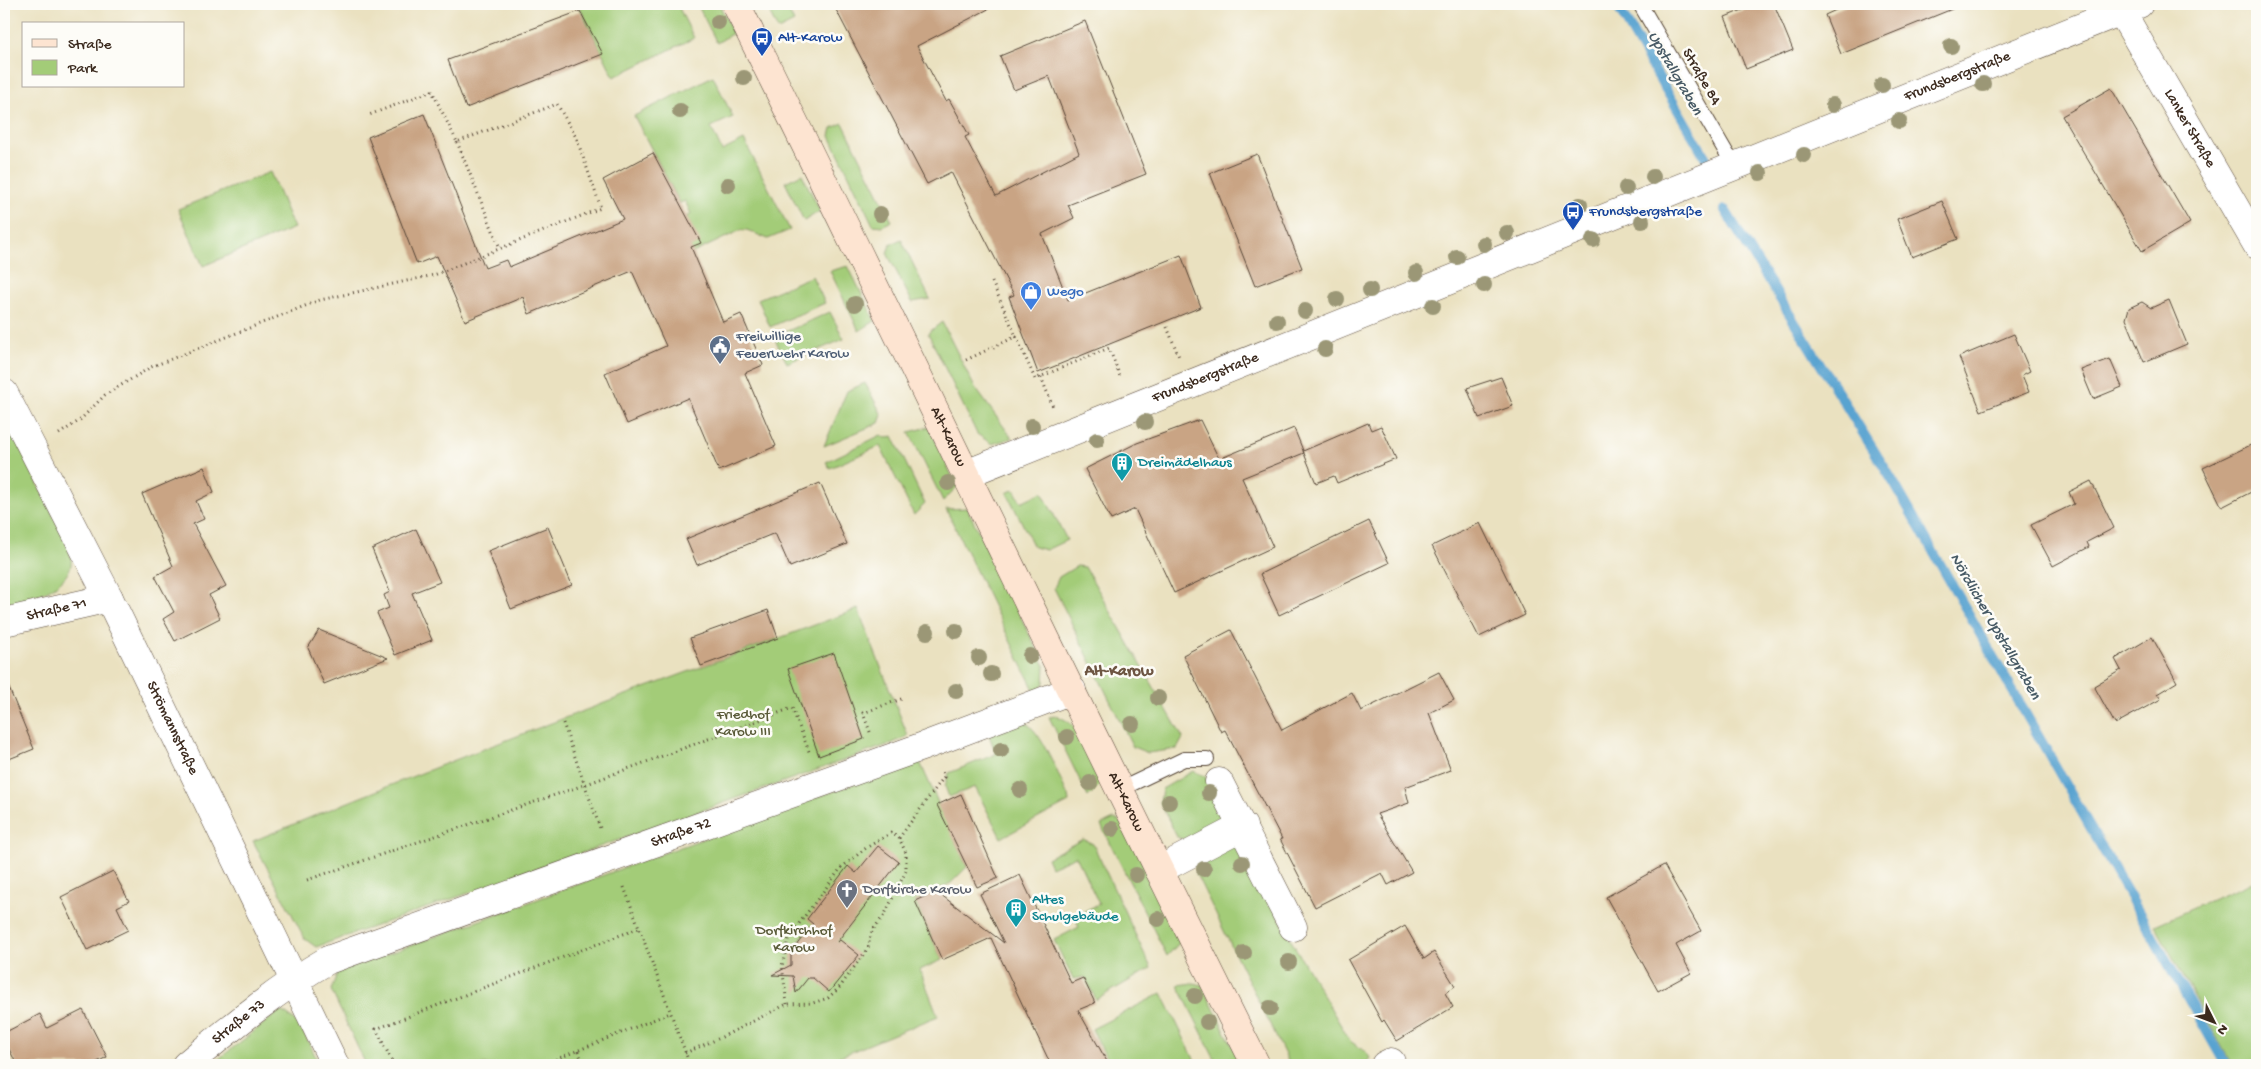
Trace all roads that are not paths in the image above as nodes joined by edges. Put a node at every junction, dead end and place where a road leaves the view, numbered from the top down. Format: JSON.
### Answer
{"nodes":[{"id":1,"x":736,"y":4,"type":"edge"},
{"id":2,"x":1640,"y":4,"type":"edge"},
{"id":3,"x":2126,"y":6,"type":"edge"},
{"id":4,"x":1734,"y":166,"type":"junction"},
{"id":5,"x":2257,"y":245,"type":"edge"},
{"id":6,"x":4,"y":393,"type":"edge"},
{"id":7,"x":966,"y":474,"type":"junction"},
{"id":8,"x":108,"y":598,"type":"junction"},
{"id":9,"x":4,"y":622,"type":"edge"},
{"id":10,"x":1072,"y":690,"type":"junction"},
{"id":11,"x":1213,"y":770,"type":"joint"},
{"id":12,"x":1119,"y":790,"type":"junction"},
{"id":13,"x":1243,"y":826,"type":"junction"},
{"id":14,"x":1159,"y":870,"type":"junction"},
{"id":15,"x":1294,"y":927,"type":"dead end"},
{"id":16,"x":292,"y":980,"type":"junction"},
{"id":17,"x":186,"y":1065,"type":"edge"},
{"id":18,"x":335,"y":1065,"type":"edge"},
{"id":19,"x":1256,"y":1065,"type":"edge"}],
"edges":[{"from":1,"to":7,"type":"main road","name":"Alt-Karow"},
{"from":2,"to":4,"type":"lane","name":"Straße 84"},
{"from":3,"to":4,"type":"street","name":"Frundsbergstraße"},
{"from":3,"to":5,"type":"street","name":"Lanker Straße"},
{"from":4,"to":7,"type":"street","name":"Frundsbergstraße"},
{"from":6,"to":8,"type":"street","name":"Strömannstraße"},
{"from":7,"to":10,"type":"main road","name":"Alt-Karow"},
{"from":8,"to":9,"type":"street","name":"Straße 71"},
{"from":8,"to":16,"type":"street","name":"Strömannstraße"},
{"from":10,"to":12,"type":"main road","name":"Alt-Karow"},
{"from":10,"to":16,"type":"street","name":"Straße 72"},
{"from":11,"to":12,"type":"lane"},
{"from":11,"to":13,"type":"street"},
{"from":12,"to":14,"type":"main road","name":"Alt-Karow"},
{"from":13,"to":14,"type":"street"},
{"from":13,"to":15,"type":"street"},
{"from":14,"to":19,"type":"main road","name":"Alt-Karow"},
{"from":16,"to":17,"type":"street","name":"Straße 73"},
{"from":16,"to":18,"type":"street","name":"Strömannstraße"}]}
